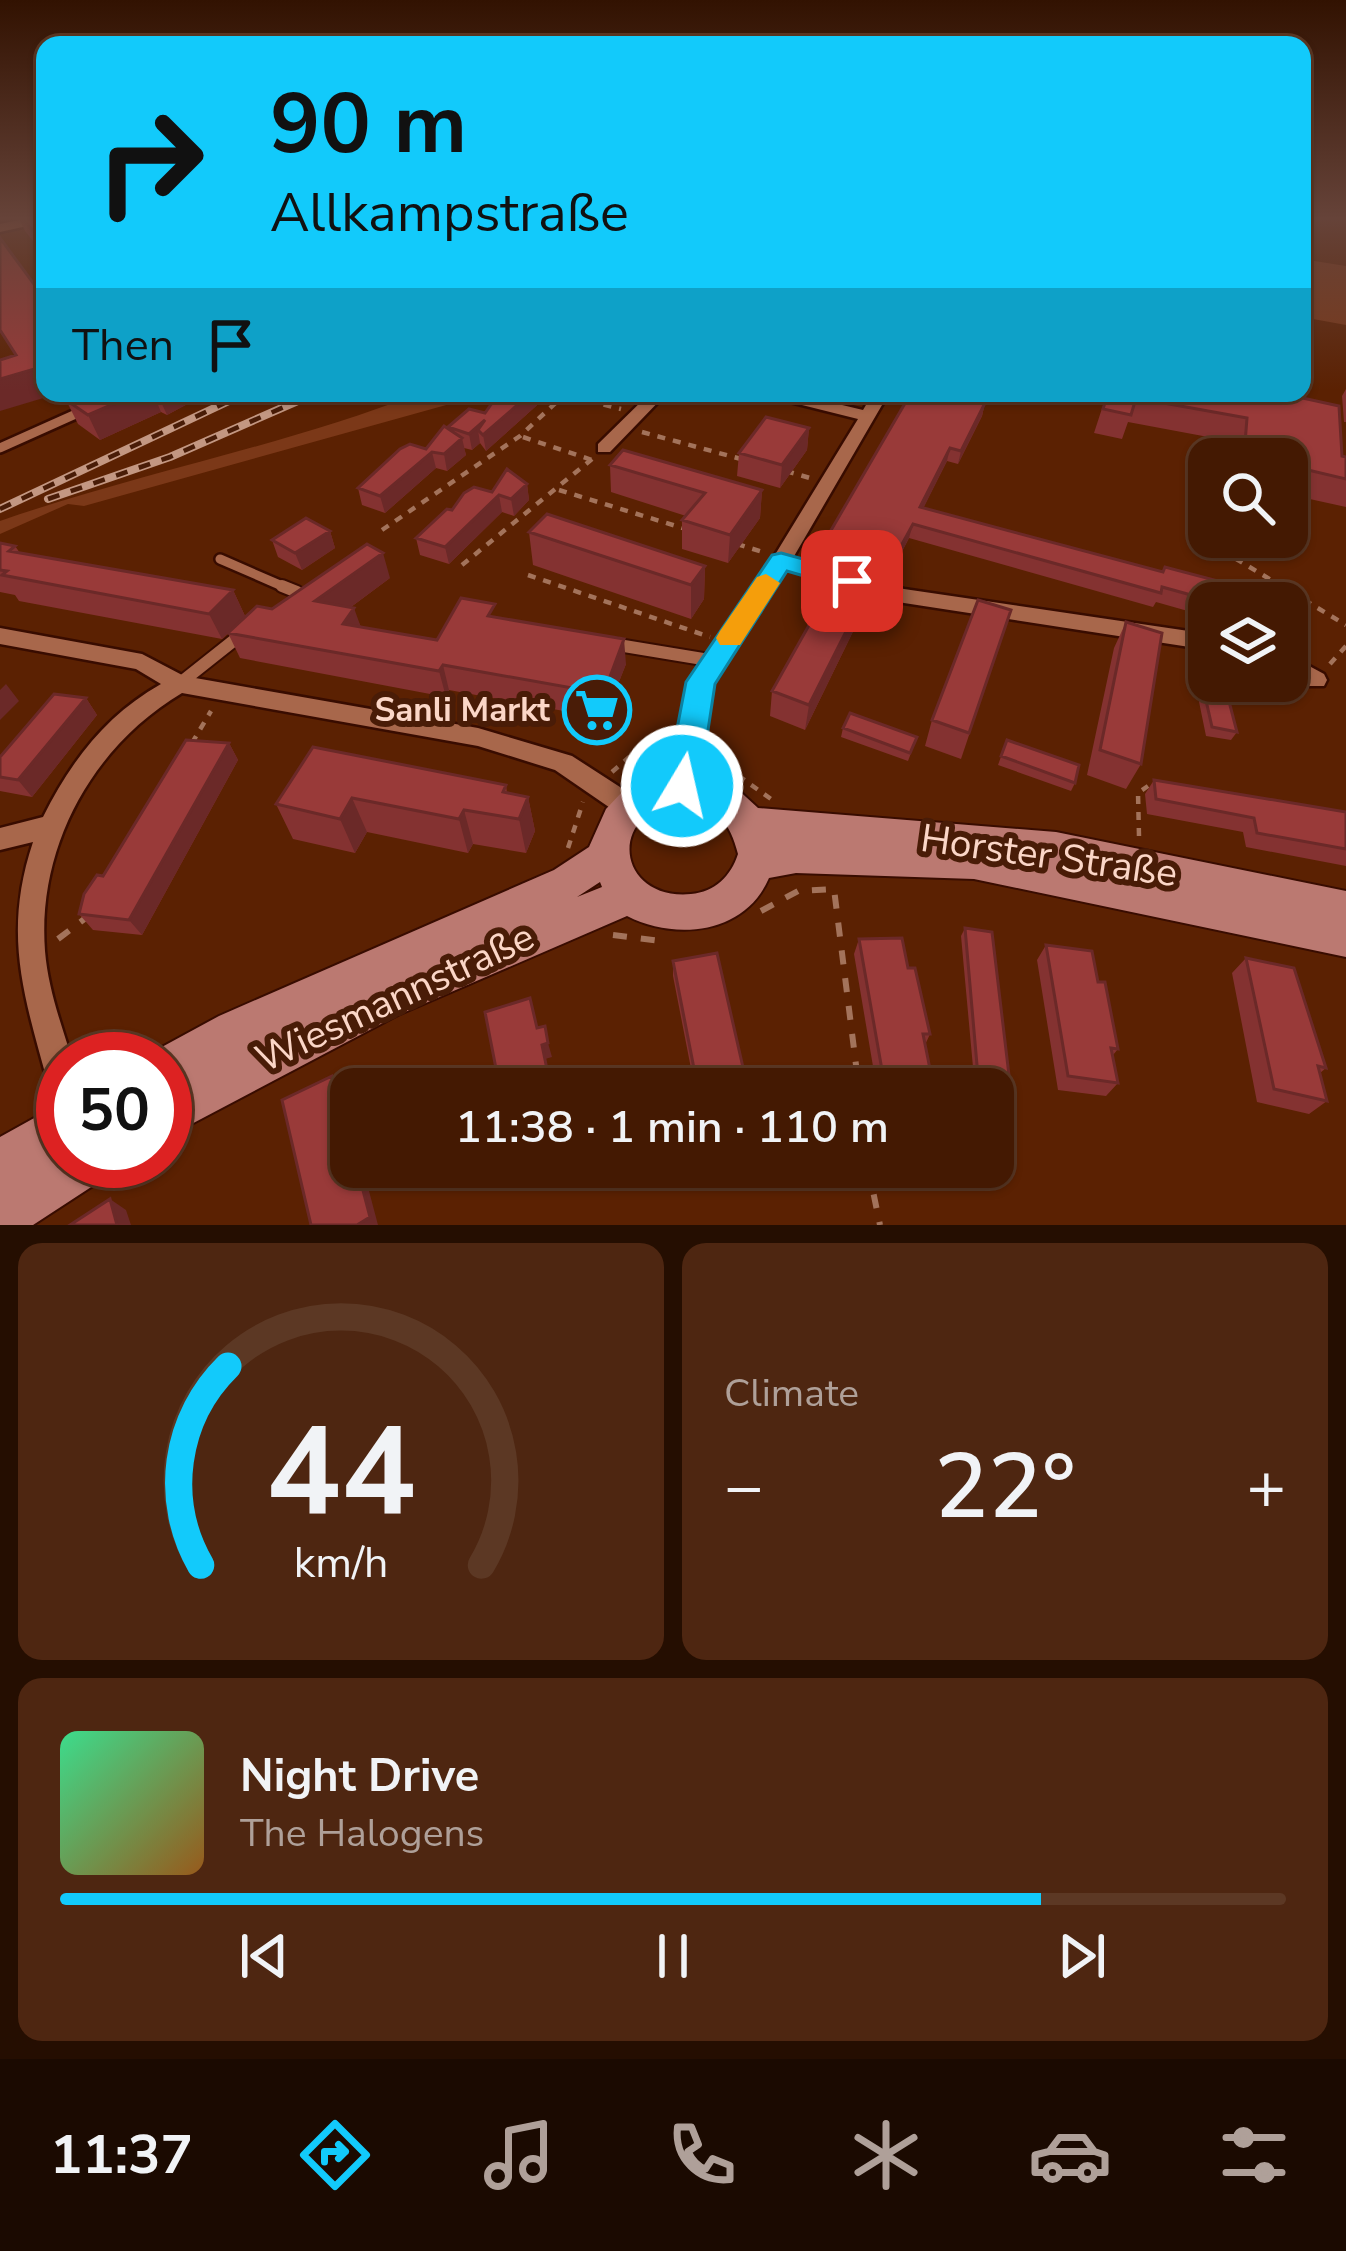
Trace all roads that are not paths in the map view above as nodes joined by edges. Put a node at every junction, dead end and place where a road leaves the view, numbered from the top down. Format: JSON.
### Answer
{"nodes":[{"id":1,"x":103,"y":402,"type":"edge"},
{"id":2,"x":650,"y":402,"type":"edge"},
{"id":3,"x":809,"y":402,"type":"edge"},
{"id":4,"x":875,"y":402,"type":"edge"},
{"id":5,"x":866,"y":416,"type":"junction"},
{"id":6,"x":0,"y":448,"type":"edge"},
{"id":7,"x":598,"y":454,"type":"road end"},
{"id":8,"x":220,"y":559,"type":"dead end"},
{"id":9,"x":782,"y":559,"type":"junction"},
{"id":10,"x":317,"y":579,"type":"edge"},
{"id":11,"x":297,"y":592,"type":"junction"},
{"id":12,"x":280,"y":605,"type":"edge"},
{"id":13,"x":247,"y":631,"type":"edge"},
{"id":14,"x":0,"y":636,"type":"edge"},
{"id":15,"x":1188,"y":639,"type":"edge"},
{"id":16,"x":588,"y":641,"type":"edge"},
{"id":17,"x":721,"y":652,"type":"junction"},
{"id":18,"x":1308,"y":675,"type":"edge"},
{"id":19,"x":1316,"y":680,"type":"dead end"},
{"id":20,"x":179,"y":684,"type":"junction"},
{"id":21,"x":687,"y":770,"type":"junction"},
{"id":22,"x":614,"y":795,"type":"junction"},
{"id":23,"x":748,"y":824,"type":"junction"},
{"id":24,"x":50,"y":827,"type":"junction"},
{"id":25,"x":0,"y":838,"type":"edge"},
{"id":26,"x":609,"y":855,"type":"junction"},
{"id":27,"x":796,"y":858,"type":"junction"},
{"id":28,"x":754,"y":865,"type":"junction"},
{"id":29,"x":577,"y":897,"type":"junction"},
{"id":30,"x":632,"y":897,"type":"junction"},
{"id":31,"x":1346,"y":909,"type":"edge"},
{"id":32,"x":1346,"y":938,"type":"edge"},
{"id":33,"x":51,"y":1032,"type":"edge"},
{"id":34,"x":240,"y":1050,"type":"junction"},
{"id":35,"x":192,"y":1063,"type":"edge"},
{"id":36,"x":192,"y":1092,"type":"edge"},
{"id":37,"x":36,"y":1142,"type":"edge"},
{"id":38,"x":0,"y":1164,"type":"edge"},
{"id":39,"x":46,"y":1188,"type":"edge"},
{"id":40,"x":0,"y":1217,"type":"edge"}],
"edges":[{"from":1,"to":6,"type":"lane"},
{"from":2,"to":7,"type":"street"},
{"from":3,"to":5,"type":"street"},
{"from":4,"to":5,"type":"street"},
{"from":5,"to":9,"type":"street"},
{"from":8,"to":11,"type":"lane"},
{"from":9,"to":15,"type":"street"},
{"from":9,"to":17,"type":"street"},
{"from":10,"to":11,"type":"lane"},
{"from":11,"to":12,"type":"lane"},
{"from":13,"to":20,"type":"lane"},
{"from":14,"to":20,"type":"street"},
{"from":16,"to":17,"type":"lane"},
{"from":17,"to":21,"type":"street"},
{"from":18,"to":19,"type":"street"},
{"from":20,"to":22,"type":"street"},
{"from":20,"to":24,"type":"street"},
{"from":21,"to":22,"type":"main road"},
{"from":21,"to":23,"type":"main road"},
{"from":22,"to":26,"type":"main road"},
{"from":23,"to":27,"type":"main road","name":"Horster Straße"},
{"from":23,"to":28,"type":"main road"},
{"from":24,"to":25,"type":"street"},
{"from":24,"to":33,"type":"street"},
{"from":26,"to":29,"type":"main road","name":"Wiesmannstraße"},
{"from":26,"to":30,"type":"main road"},
{"from":27,"to":28,"type":"main road","name":"Horster Straße"},
{"from":27,"to":31,"type":"main road","name":"Horster Straße"},
{"from":27,"to":32,"type":"main road","name":"Horster Straße"},
{"from":28,"to":30,"type":"main road"},
{"from":29,"to":30,"type":"main road","name":"Wiesmannstraße"},
{"from":29,"to":34,"type":"main road","name":"Wiesmannstraße"},
{"from":34,"to":35,"type":"main road","name":"Wiesmannstraße"},
{"from":34,"to":36,"type":"main road","name":"Wiesmannstraße"},
{"from":37,"to":38,"type":"main road"},
{"from":39,"to":40,"type":"main road"}]}
